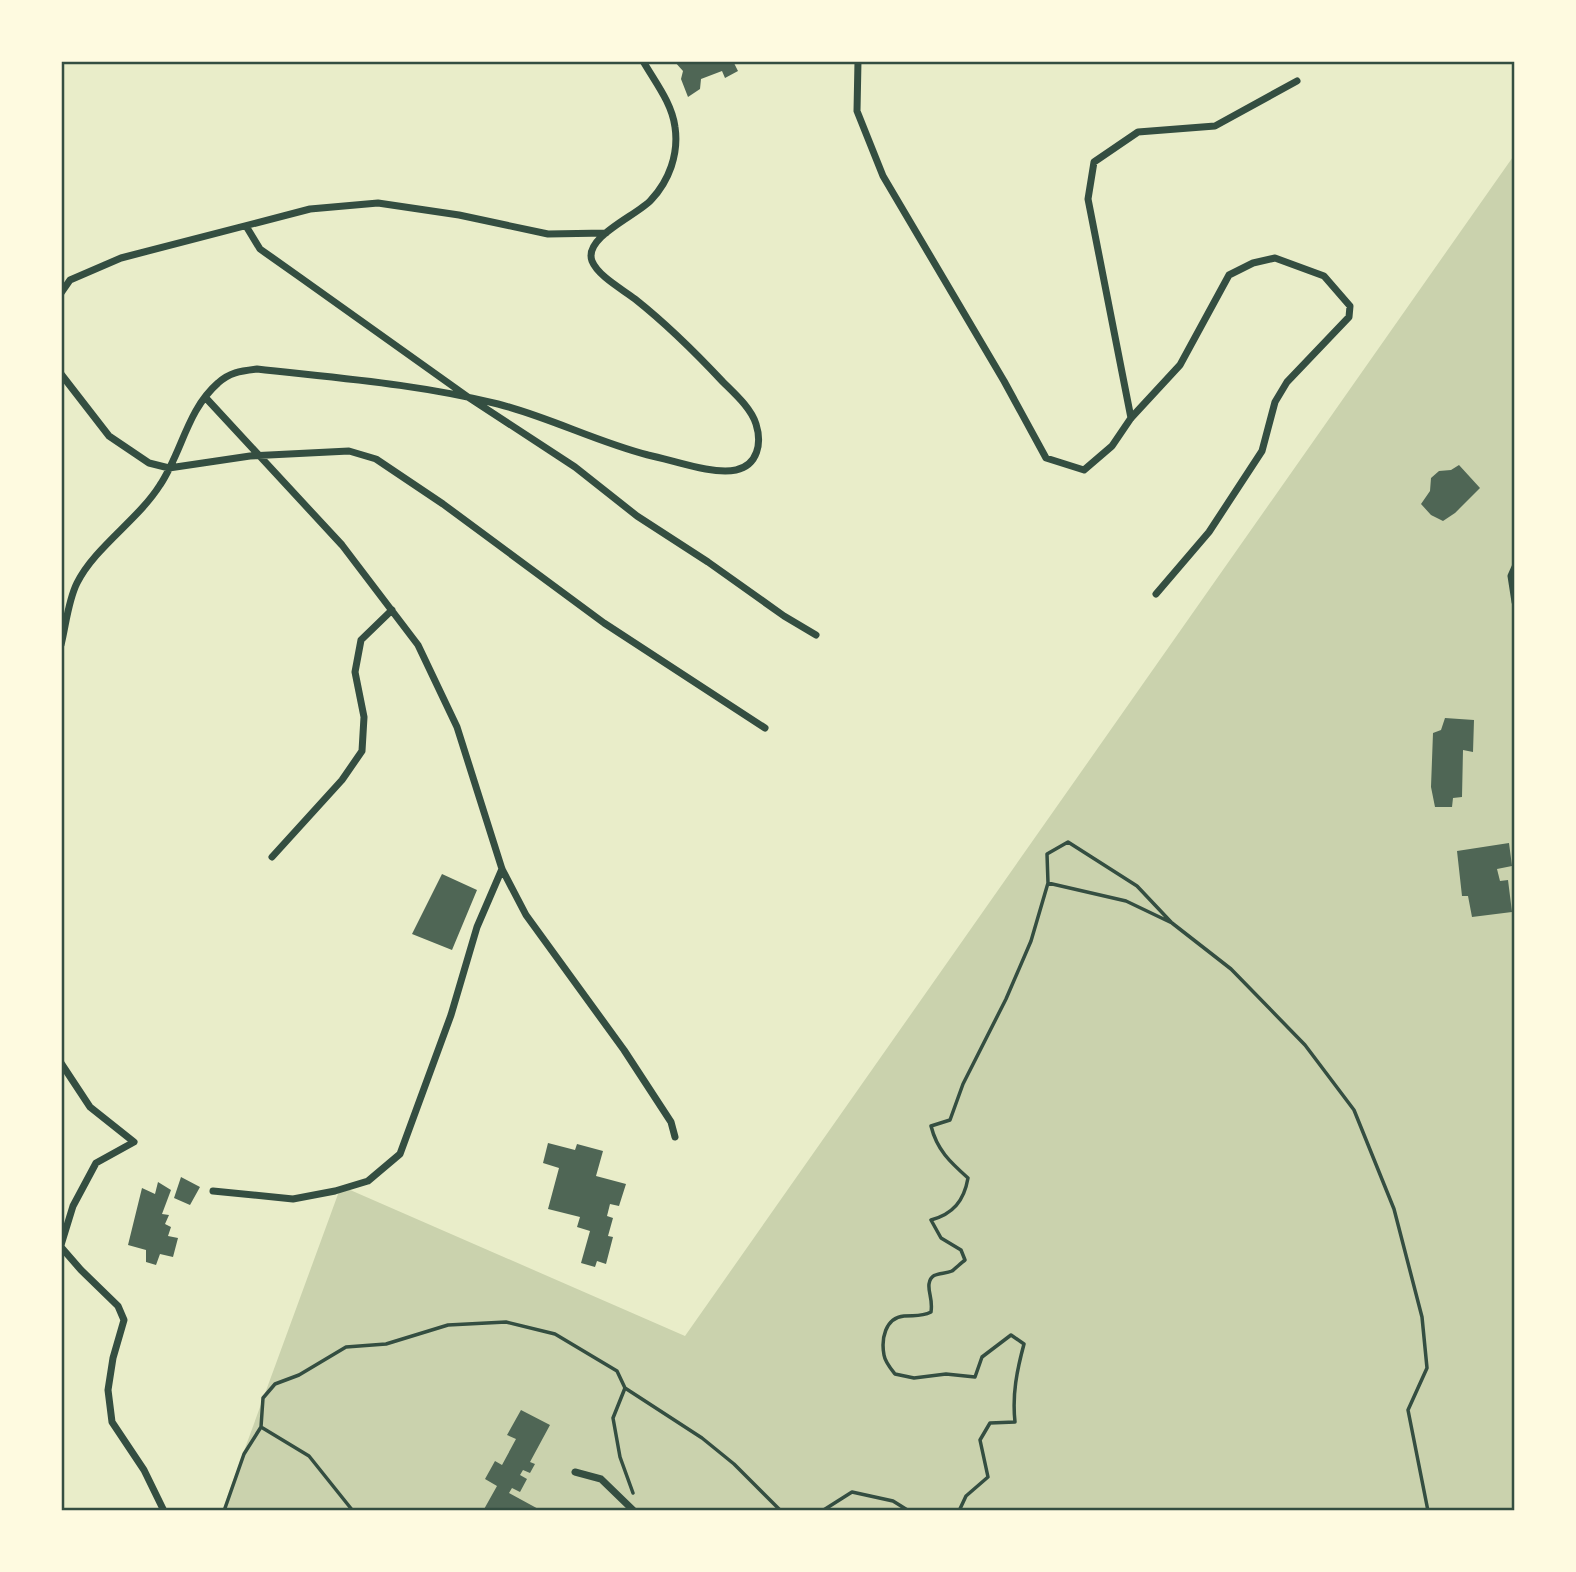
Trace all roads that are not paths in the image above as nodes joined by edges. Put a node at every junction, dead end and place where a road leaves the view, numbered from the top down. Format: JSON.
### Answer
{"nodes":[{"id":1,"x":643,"y":61,"type":"edge"},
{"id":2,"x":858,"y":61,"type":"edge"},
{"id":3,"x":1297,"y":81,"type":"dead end"},
{"id":4,"x":246,"y":226,"type":"junction"},
{"id":5,"x":606,"y":233,"type":"junction"},
{"id":6,"x":61,"y":293,"type":"edge"},
{"id":7,"x":61,"y":374,"type":"edge"},
{"id":8,"x":205,"y":397,"type":"junction"},
{"id":9,"x":468,"y":397,"type":"junction"},
{"id":10,"x":1132,"y":418,"type":"junction"},
{"id":11,"x":260,"y":456,"type":"junction"},
{"id":12,"x":169,"y":468,"type":"junction"},
{"id":13,"x":1515,"y":567,"type":"edge"},
{"id":14,"x":1156,"y":594,"type":"dead end"},
{"id":15,"x":1515,"y":602,"type":"edge"},
{"id":16,"x":392,"y":610,"type":"junction"},
{"id":17,"x":816,"y":635,"type":"dead end"},
{"id":18,"x":61,"y":645,"type":"edge"},
{"id":19,"x":765,"y":729,"type":"dead end"},
{"id":20,"x":272,"y":857,"type":"dead end"},
{"id":21,"x":502,"y":869,"type":"junction"},
{"id":22,"x":61,"y":1063,"type":"edge"},
{"id":23,"x":675,"y":1137,"type":"dead end"},
{"id":24,"x":213,"y":1191,"type":"dead end"},
{"id":25,"x":61,"y":1246,"type":"edge"},
{"id":26,"x":575,"y":1472,"type":"dead end"},
{"id":27,"x":164,"y":1511,"type":"edge"},
{"id":28,"x":634,"y":1511,"type":"edge"}],
"edges":[{"from":1,"to":5,"type":"street"},
{"from":2,"to":10,"type":"street"},
{"from":3,"to":10,"type":"street"},
{"from":4,"to":5,"type":"street"},
{"from":4,"to":6,"type":"street"},
{"from":4,"to":9,"type":"street"},
{"from":5,"to":9,"type":"street"},
{"from":7,"to":12,"type":"street"},
{"from":8,"to":9,"type":"street"},
{"from":8,"to":11,"type":"street"},
{"from":8,"to":12,"type":"street"},
{"from":9,"to":17,"type":"street"},
{"from":10,"to":14,"type":"street"},
{"from":11,"to":12,"type":"street"},
{"from":11,"to":16,"type":"street"},
{"from":11,"to":19,"type":"street"},
{"from":12,"to":18,"type":"street"},
{"from":13,"to":15,"type":"street"},
{"from":16,"to":20,"type":"street"},
{"from":16,"to":21,"type":"street"},
{"from":21,"to":23,"type":"street"},
{"from":21,"to":24,"type":"street"},
{"from":22,"to":25,"type":"street"},
{"from":25,"to":27,"type":"street"},
{"from":26,"to":28,"type":"street"}]}
